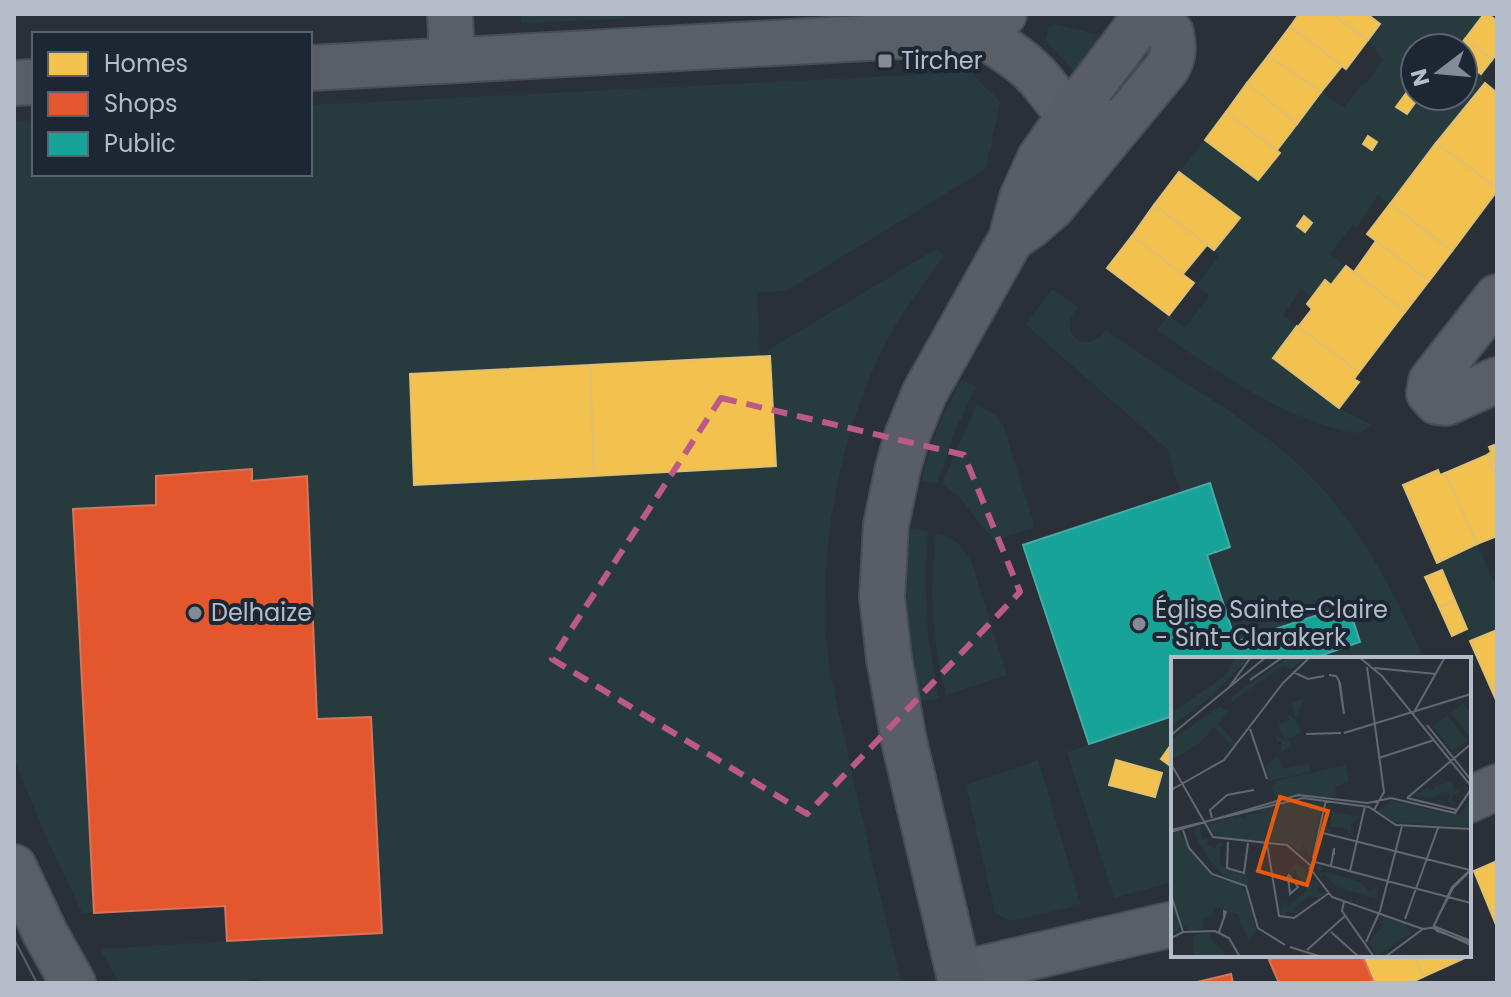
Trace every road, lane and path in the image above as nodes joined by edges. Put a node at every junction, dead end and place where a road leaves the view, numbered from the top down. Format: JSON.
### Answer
{"nodes":[{"id":1,"x":450,"y":14,"type":"edge"},
{"id":2,"x":1154,"y":22,"type":"edge"},
{"id":3,"x":991,"y":23,"type":"edge"},
{"id":4,"x":452,"y":60,"type":"junction"},
{"id":5,"x":312,"y":68,"type":"edge"},
{"id":6,"x":1130,"y":113,"type":"junction"},
{"id":7,"x":1070,"y":115,"type":"junction"},
{"id":8,"x":1011,"y":239,"type":"junction"},
{"id":9,"x":1497,"y":297,"type":"edge"},
{"id":10,"x":1497,"y":380,"type":"edge"},
{"id":11,"x":1497,"y":787,"type":"edge"},
{"id":12,"x":1471,"y":799,"type":"edge"},
{"id":13,"x":14,"y":867,"type":"edge"},
{"id":14,"x":1171,"y":925,"type":"edge"},
{"id":15,"x":960,"y":978,"type":"edge"},
{"id":16,"x":73,"y":983,"type":"edge"}],
"edges":[{"from":1,"to":4,"type":"street"},
{"from":2,"to":6,"type":"street"},
{"from":2,"to":7,"type":"street"},
{"from":3,"to":4,"type":"street"},
{"from":3,"to":7,"type":"street"},
{"from":4,"to":5,"type":"street"},
{"from":6,"to":7,"type":"street"},
{"from":6,"to":8,"type":"street"},
{"from":7,"to":8,"type":"street"},
{"from":8,"to":15,"type":"street"},
{"from":9,"to":10,"type":"street"},
{"from":11,"to":12,"type":"street"},
{"from":13,"to":16,"type":"street"},
{"from":14,"to":15,"type":"street"}]}
